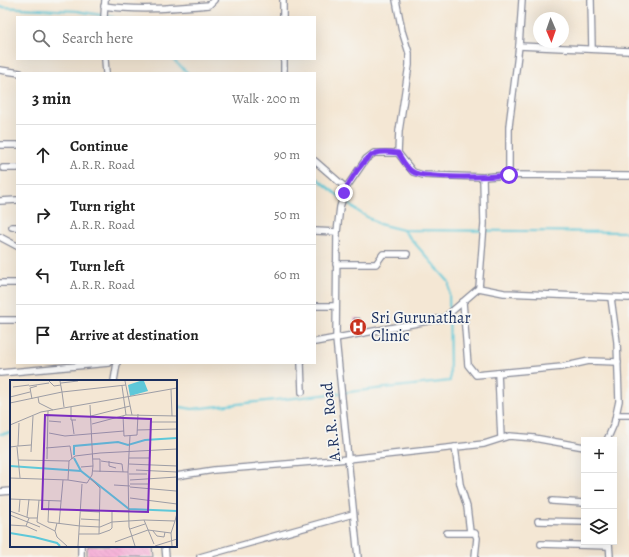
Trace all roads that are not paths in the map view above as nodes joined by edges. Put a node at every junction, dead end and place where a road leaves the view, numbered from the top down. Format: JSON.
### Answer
{"nodes":[{"id":1,"x":214,"y":0,"type":"edge"},
{"id":2,"x":283,"y":0,"type":"edge"},
{"id":3,"x":396,"y":0,"type":"edge"},
{"id":4,"x":522,"y":0,"type":"edge"},
{"id":5,"x":591,"y":0,"type":"edge"},
{"id":6,"x":104,"y":5,"type":"edge"},
{"id":7,"x":104,"y":16,"type":"edge"},
{"id":8,"x":284,"y":16,"type":"edge"},
{"id":9,"x":518,"y":46,"type":"junction"},
{"id":10,"x":592,"y":49,"type":"junction"},
{"id":11,"x":629,"y":51,"type":"edge"},
{"id":12,"x":105,"y":60,"type":"edge"},
{"id":13,"x":284,"y":60,"type":"edge"},
{"id":14,"x":0,"y":70,"type":"edge"},
{"id":15,"x":16,"y":72,"type":"edge"},
{"id":16,"x":106,"y":72,"type":"edge"},
{"id":17,"x":284,"y":72,"type":"edge"},
{"id":18,"x":0,"y":145,"type":"edge"},
{"id":19,"x":16,"y":145,"type":"edge"},
{"id":20,"x":398,"y":153,"type":"junction"},
{"id":21,"x":316,"y":162,"type":"edge"},
{"id":22,"x":3,"y":168,"type":"dead end"},
{"id":23,"x":16,"y":168,"type":"edge"},
{"id":24,"x":509,"y":175,"type":"junction"},
{"id":25,"x":629,"y":176,"type":"edge"},
{"id":26,"x":483,"y":177,"type":"junction"},
{"id":27,"x":345,"y":191,"type":"junction"},
{"id":28,"x":16,"y":200,"type":"edge"},
{"id":29,"x":0,"y":201,"type":"edge"},
{"id":30,"x":316,"y":231,"type":"edge"},
{"id":31,"x":337,"y":232,"type":"junction"},
{"id":32,"x":0,"y":237,"type":"edge"},
{"id":33,"x":16,"y":245,"type":"edge"},
{"id":34,"x":407,"y":254,"type":"dead end"},
{"id":35,"x":336,"y":264,"type":"junction"},
{"id":36,"x":0,"y":282,"type":"edge"},
{"id":37,"x":16,"y":283,"type":"edge"},
{"id":38,"x":479,"y":288,"type":"junction"},
{"id":39,"x":611,"y":298,"type":"junction"},
{"id":40,"x":629,"y":298,"type":"edge"},
{"id":41,"x":463,"y":302,"type":"junction"},
{"id":42,"x":316,"y":306,"type":"edge"},
{"id":43,"x":336,"y":306,"type":"junction"},
{"id":44,"x":0,"y":320,"type":"edge"},
{"id":45,"x":16,"y":320,"type":"edge"},
{"id":46,"x":336,"y":339,"type":"junction"},
{"id":47,"x":316,"y":342,"type":"edge"},
{"id":48,"x":618,"y":362,"type":"junction"},
{"id":49,"x":98,"y":364,"type":"edge"},
{"id":50,"x":117,"y":364,"type":"edge"},
{"id":51,"x":301,"y":364,"type":"edge"},
{"id":52,"x":0,"y":373,"type":"edge"},
{"id":53,"x":498,"y":373,"type":"junction"},
{"id":54,"x":114,"y":380,"type":"edge"},
{"id":55,"x":302,"y":392,"type":"dead end"},
{"id":56,"x":616,"y":415,"type":"junction"},
{"id":57,"x":629,"y":415,"type":"edge"},
{"id":58,"x":608,"y":437,"type":"edge"},
{"id":59,"x":501,"y":438,"type":"junction"},
{"id":60,"x":581,"y":446,"type":"edge"},
{"id":61,"x":455,"y":447,"type":"junction"},
{"id":62,"x":348,"y":459,"type":"junction"},
{"id":63,"x":177,"y":476,"type":"edge"},
{"id":64,"x":10,"y":491,"type":"edge"},
{"id":65,"x":0,"y":492,"type":"edge"},
{"id":66,"x":552,"y":501,"type":"dead end"},
{"id":67,"x":581,"y":503,"type":"edge"},
{"id":68,"x":353,"y":514,"type":"junction"},
{"id":69,"x":538,"y":521,"type":"dead end"},
{"id":70,"x":581,"y":522,"type":"edge"},
{"id":71,"x":470,"y":532,"type":"junction"},
{"id":72,"x":447,"y":533,"type":"dead end"},
{"id":73,"x":541,"y":544,"type":"dead end"},
{"id":74,"x":581,"y":544,"type":"edge"},
{"id":75,"x":609,"y":545,"type":"edge"},
{"id":76,"x":165,"y":547,"type":"edge"},
{"id":77,"x":166,"y":557,"type":"edge"},
{"id":78,"x":200,"y":557,"type":"edge"},
{"id":79,"x":358,"y":557,"type":"edge"},
{"id":80,"x":475,"y":557,"type":"edge"},
{"id":81,"x":610,"y":557,"type":"edge"}],
"edges":[{"from":1,"to":6,"type":"street"},
{"from":2,"to":8,"type":"street"},
{"from":3,"to":20,"type":"street"},
{"from":4,"to":9,"type":"street"},
{"from":5,"to":10,"type":"street"},
{"from":6,"to":7,"type":"street"},
{"from":9,"to":10,"type":"street"},
{"from":9,"to":24,"type":"street"},
{"from":10,"to":11,"type":"street"},
{"from":12,"to":16,"type":"street"},
{"from":13,"to":17,"type":"street"},
{"from":14,"to":15,"type":"street"},
{"from":18,"to":19,"type":"street"},
{"from":20,"to":26,"type":"street"},
{"from":20,"to":27,"type":"street","name":"A.R.R. Road"},
{"from":21,"to":27,"type":"street"},
{"from":22,"to":23,"type":"street"},
{"from":24,"to":25,"type":"street"},
{"from":24,"to":26,"type":"street"},
{"from":26,"to":38,"type":"street"},
{"from":27,"to":31,"type":"street","name":"A.R.R. Road"},
{"from":28,"to":29,"type":"street"},
{"from":30,"to":31,"type":"street"},
{"from":31,"to":35,"type":"street","name":"A.R.R. Road"},
{"from":32,"to":33,"type":"street"},
{"from":34,"to":35,"type":"street"},
{"from":35,"to":43,"type":"street","name":"A.R.R. Road"},
{"from":36,"to":37,"type":"street"},
{"from":38,"to":39,"type":"street"},
{"from":38,"to":41,"type":"street"},
{"from":39,"to":40,"type":"street"},
{"from":39,"to":48,"type":"street"},
{"from":41,"to":46,"type":"street"},
{"from":41,"to":53,"type":"street"},
{"from":42,"to":43,"type":"street"},
{"from":43,"to":46,"type":"street","name":"A.R.R. Road"},
{"from":44,"to":45,"type":"street"},
{"from":46,"to":47,"type":"street"},
{"from":46,"to":62,"type":"street","name":"A.R.R. Road"},
{"from":48,"to":53,"type":"street"},
{"from":48,"to":56,"type":"street"},
{"from":49,"to":52,"type":"street"},
{"from":50,"to":54,"type":"street"},
{"from":51,"to":55,"type":"street"},
{"from":53,"to":59,"type":"street"},
{"from":56,"to":57,"type":"street"},
{"from":56,"to":58,"type":"street"},
{"from":59,"to":60,"type":"street"},
{"from":59,"to":61,"type":"street"},
{"from":61,"to":62,"type":"street"},
{"from":61,"to":71,"type":"street"},
{"from":62,"to":63,"type":"street"},
{"from":62,"to":68,"type":"street","name":"A.R.R. Road"},
{"from":64,"to":65,"type":"street"},
{"from":66,"to":67,"type":"street"},
{"from":68,"to":78,"type":"street"},
{"from":68,"to":79,"type":"street","name":"A.R.R. Road"},
{"from":69,"to":70,"type":"street"},
{"from":71,"to":72,"type":"street"},
{"from":71,"to":80,"type":"street"},
{"from":73,"to":74,"type":"street"},
{"from":75,"to":81,"type":"street"},
{"from":76,"to":77,"type":"street"}]}
